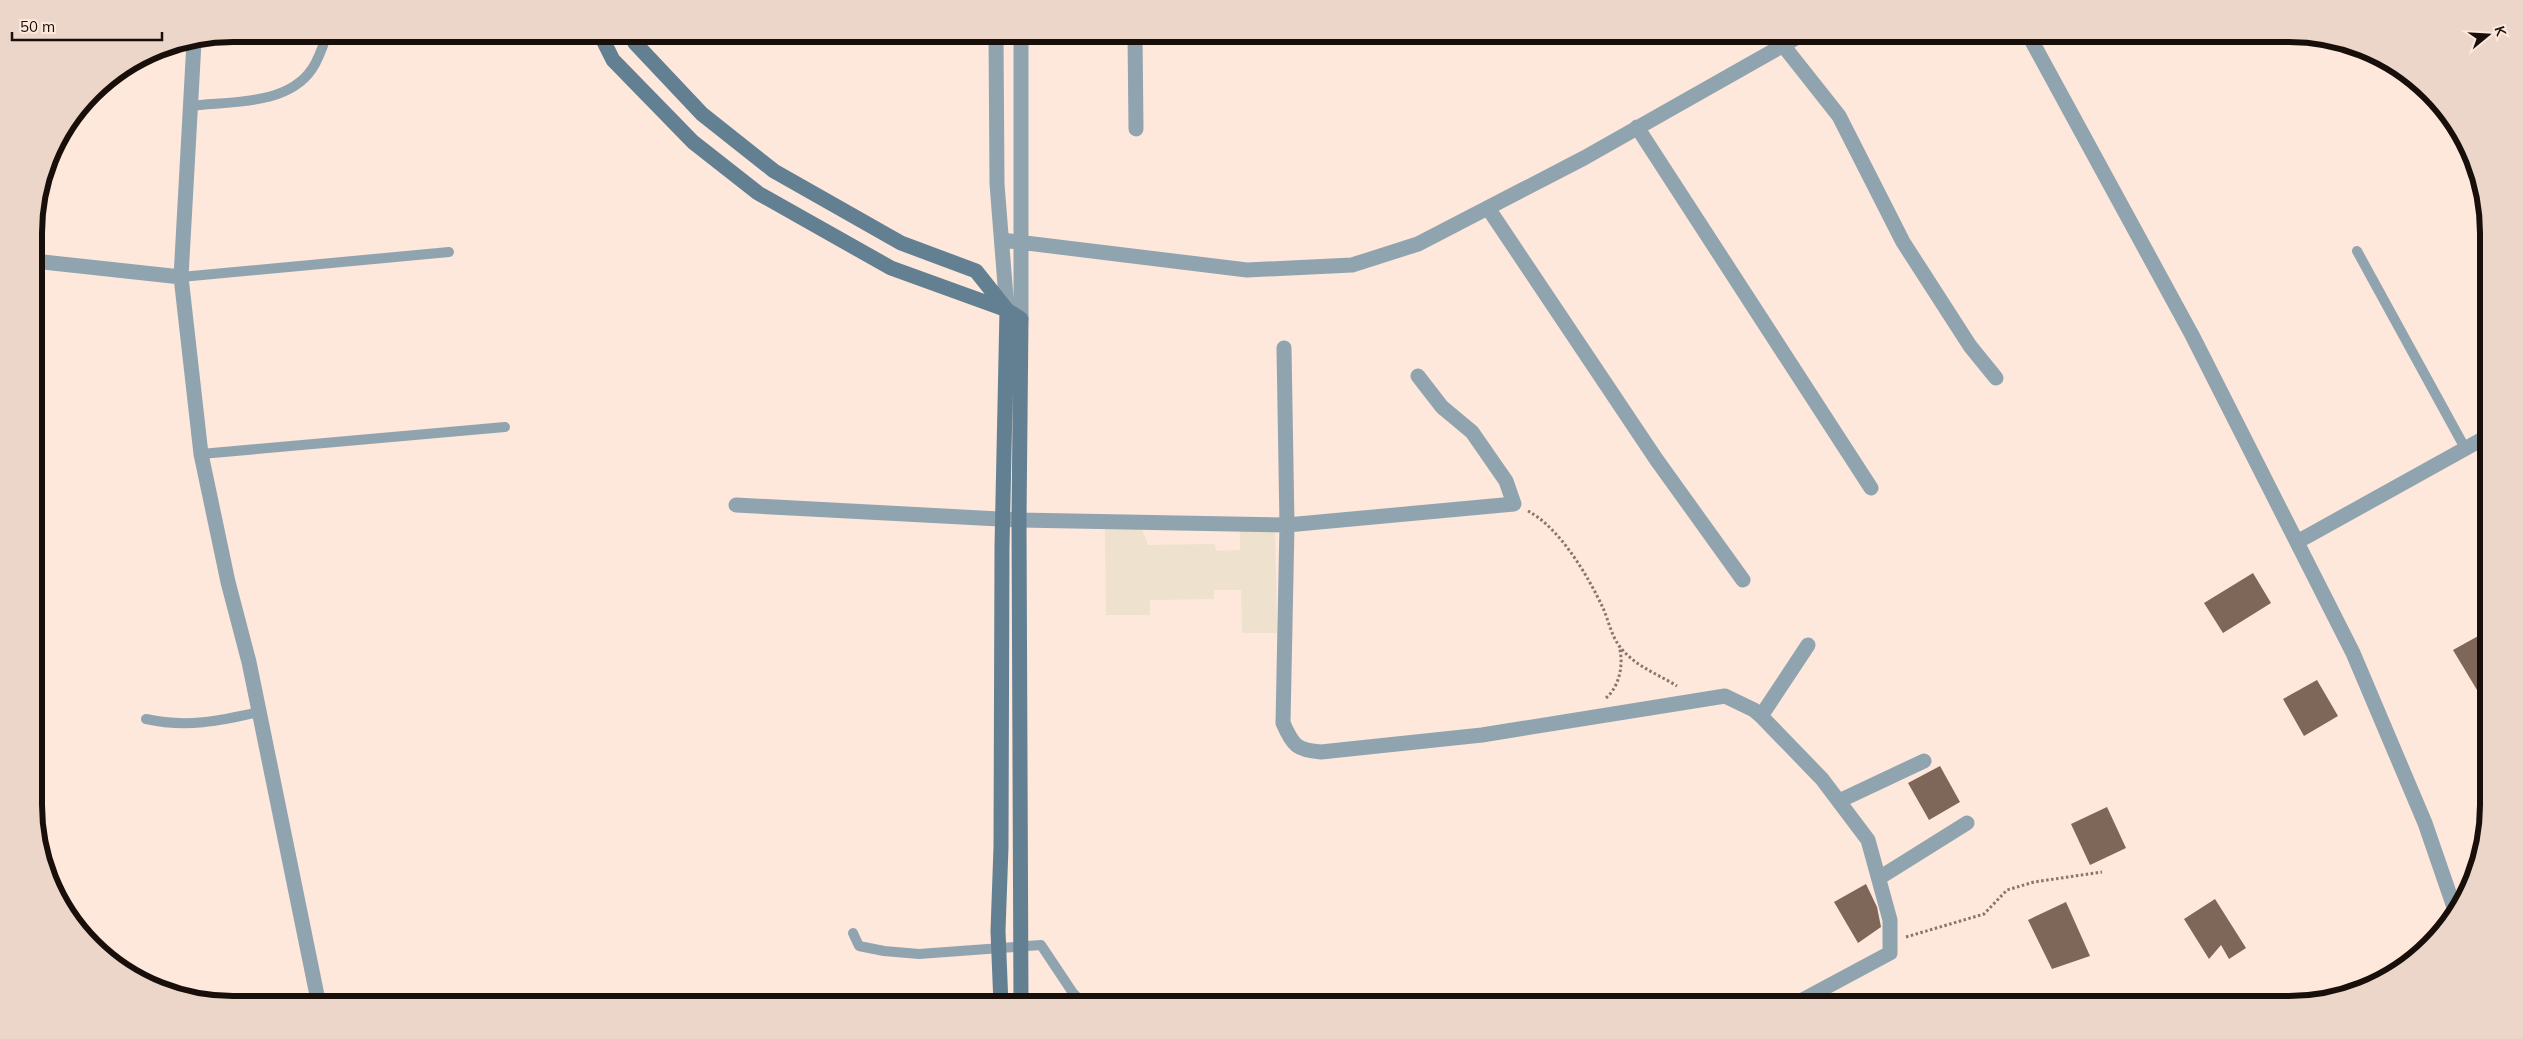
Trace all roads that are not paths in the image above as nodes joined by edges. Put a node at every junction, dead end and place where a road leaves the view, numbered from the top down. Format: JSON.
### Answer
{"nodes":[{"id":1,"x":324,"y":42,"type":"edge"},
{"id":2,"x":604,"y":42,"type":"edge"},
{"id":3,"x":634,"y":42,"type":"edge"},
{"id":4,"x":996,"y":42,"type":"edge"},
{"id":5,"x":1021,"y":42,"type":"edge"},
{"id":6,"x":1135,"y":42,"type":"edge"},
{"id":7,"x":1786,"y":42,"type":"edge"},
{"id":8,"x":2032,"y":42,"type":"edge"},
{"id":9,"x":1782,"y":44,"type":"junction"},
{"id":10,"x":194,"y":47,"type":"edge"},
{"id":11,"x":190,"y":106,"type":"junction"},
{"id":12,"x":1637,"y":127,"type":"junction"},
{"id":13,"x":1136,"y":129,"type":"dead end"},
{"id":14,"x":1488,"y":208,"type":"junction"},
{"id":15,"x":1002,"y":240,"type":"junction"},
{"id":16,"x":1021,"y":244,"type":"junction"},
{"id":17,"x":2357,"y":251,"type":"dead end"},
{"id":18,"x":449,"y":252,"type":"dead end"},
{"id":19,"x":42,"y":262,"type":"edge"},
{"id":20,"x":181,"y":277,"type":"junction"},
{"id":21,"x":1007,"y":310,"type":"junction"},
{"id":22,"x":1021,"y":320,"type":"junction"},
{"id":23,"x":1284,"y":348,"type":"dead end"},
{"id":24,"x":1418,"y":376,"type":"dead end"},
{"id":25,"x":1996,"y":378,"type":"dead end"},
{"id":26,"x":505,"y":427,"type":"dead end"},
{"id":27,"x":2480,"y":440,"type":"edge"},
{"id":28,"x":2465,"y":448,"type":"junction"},
{"id":29,"x":201,"y":454,"type":"junction"},
{"id":30,"x":1871,"y":488,"type":"dead end"},
{"id":31,"x":736,"y":505,"type":"dead end"},
{"id":32,"x":1011,"y":519,"type":"junction"},
{"id":33,"x":1287,"y":525,"type":"junction"},
{"id":34,"x":2297,"y":542,"type":"junction"},
{"id":35,"x":1743,"y":580,"type":"dead end"},
{"id":36,"x":1808,"y":645,"type":"dead end"},
{"id":37,"x":259,"y":712,"type":"junction"},
{"id":38,"x":1761,"y":716,"type":"junction"},
{"id":39,"x":146,"y":720,"type":"dead end"},
{"id":40,"x":1924,"y":762,"type":"dead end"},
{"id":41,"x":1839,"y":800,"type":"junction"},
{"id":42,"x":1967,"y":824,"type":"dead end"},
{"id":43,"x":1879,"y":878,"type":"junction"},
{"id":44,"x":2453,"y":904,"type":"edge"},
{"id":45,"x":853,"y":933,"type":"dead end"},
{"id":46,"x":1021,"y":946,"type":"junction"},
{"id":47,"x":999,"y":947,"type":"junction"},
{"id":48,"x":317,"y":996,"type":"edge"},
{"id":49,"x":1001,"y":996,"type":"edge"},
{"id":50,"x":1021,"y":996,"type":"edge"},
{"id":51,"x":1076,"y":996,"type":"edge"},
{"id":52,"x":1810,"y":996,"type":"edge"}],
"edges":[{"from":1,"to":11,"type":"lane"},
{"from":2,"to":21,"type":"street"},
{"from":3,"to":21,"type":"street"},
{"from":4,"to":15,"type":"street"},
{"from":5,"to":16,"type":"street"},
{"from":6,"to":13,"type":"street"},
{"from":7,"to":9,"type":"street"},
{"from":8,"to":34,"type":"street"},
{"from":9,"to":12,"type":"street"},
{"from":9,"to":25,"type":"street"},
{"from":10,"to":11,"type":"street"},
{"from":11,"to":20,"type":"street"},
{"from":12,"to":14,"type":"street"},
{"from":12,"to":30,"type":"street"},
{"from":14,"to":16,"type":"street"},
{"from":14,"to":35,"type":"street"},
{"from":15,"to":16,"type":"street"},
{"from":15,"to":21,"type":"street"},
{"from":16,"to":22,"type":"street"},
{"from":17,"to":28,"type":"lane"},
{"from":18,"to":20,"type":"lane"},
{"from":19,"to":20,"type":"street"},
{"from":20,"to":29,"type":"street"},
{"from":21,"to":22,"type":"street"},
{"from":21,"to":32,"type":"street"},
{"from":22,"to":32,"type":"street"},
{"from":23,"to":33,"type":"street"},
{"from":24,"to":33,"type":"street"},
{"from":26,"to":29,"type":"lane"},
{"from":27,"to":28,"type":"street"},
{"from":28,"to":34,"type":"street"},
{"from":29,"to":37,"type":"street"},
{"from":31,"to":32,"type":"street"},
{"from":32,"to":33,"type":"street"},
{"from":32,"to":46,"type":"street"},
{"from":32,"to":47,"type":"street"},
{"from":33,"to":38,"type":"street"},
{"from":34,"to":44,"type":"street"},
{"from":36,"to":38,"type":"street"},
{"from":37,"to":39,"type":"lane"},
{"from":37,"to":48,"type":"street"},
{"from":38,"to":41,"type":"street"},
{"from":40,"to":41,"type":"street"},
{"from":41,"to":43,"type":"street"},
{"from":42,"to":43,"type":"street"},
{"from":43,"to":52,"type":"street"},
{"from":45,"to":47,"type":"lane"},
{"from":46,"to":47,"type":"lane"},
{"from":46,"to":50,"type":"street"},
{"from":46,"to":51,"type":"lane"},
{"from":47,"to":49,"type":"street"}]}
